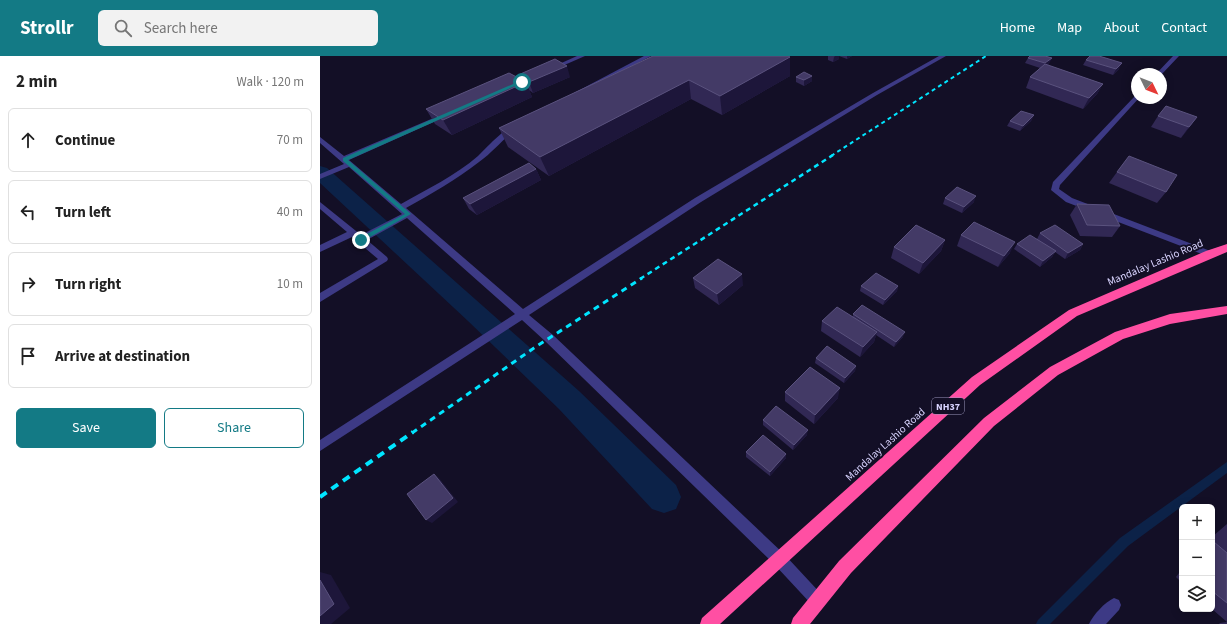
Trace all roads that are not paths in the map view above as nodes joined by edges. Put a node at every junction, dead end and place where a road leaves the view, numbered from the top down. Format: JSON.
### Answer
{"nodes":[{"id":1,"x":582,"y":56,"type":"edge"},
{"id":2,"x":648,"y":56,"type":"edge"},
{"id":3,"x":942,"y":56,"type":"edge"},
{"id":4,"x":1176,"y":56,"type":"edge"},
{"id":5,"x":1165,"y":68,"type":"edge"},
{"id":6,"x":542,"y":73,"type":"edge"},
{"id":7,"x":573,"y":95,"type":"edge"},
{"id":8,"x":1131,"y":103,"type":"edge"},
{"id":9,"x":451,"y":113,"type":"edge"},
{"id":10,"x":523,"y":123,"type":"edge"},
{"id":11,"x":320,"y":139,"type":"edge"},
{"id":12,"x":346,"y":163,"type":"junction"},
{"id":13,"x":320,"y":177,"type":"edge"},
{"id":14,"x":320,"y":205,"type":"edge"},
{"id":15,"x":403,"y":213,"type":"junction"},
{"id":16,"x":353,"y":233,"type":"junction"},
{"id":17,"x":361,"y":240,"type":"junction"},
{"id":18,"x":1227,"y":248,"type":"edge"},
{"id":19,"x":320,"y":249,"type":"edge"},
{"id":20,"x":1210,"y":254,"type":"junction"},
{"id":21,"x":320,"y":298,"type":"edge"},
{"id":22,"x":1227,"y":310,"type":"edge"},
{"id":23,"x":521,"y":315,"type":"junction"},
{"id":24,"x":320,"y":446,"type":"edge"},
{"id":25,"x":779,"y":559,"type":"junction"},
{"id":26,"x":818,"y":601,"type":"junction"},
{"id":27,"x":1114,"y":605,"type":"dead end"},
{"id":28,"x":708,"y":624,"type":"edge"},
{"id":29,"x":799,"y":624,"type":"edge"},
{"id":30,"x":1096,"y":624,"type":"edge"}],
"edges":[{"from":1,"to":6,"type":"street"},
{"from":2,"to":7,"type":"street"},
{"from":3,"to":23,"type":"street"},
{"from":4,"to":5,"type":"street"},
{"from":8,"to":20,"type":"street"},
{"from":9,"to":12,"type":"street"},
{"from":10,"to":15,"type":"street"},
{"from":11,"to":12,"type":"street"},
{"from":12,"to":13,"type":"street"},
{"from":12,"to":15,"type":"street"},
{"from":14,"to":16,"type":"street"},
{"from":15,"to":17,"type":"street"},
{"from":15,"to":23,"type":"street"},
{"from":16,"to":17,"type":"street"},
{"from":16,"to":19,"type":"street"},
{"from":17,"to":21,"type":"street"},
{"from":18,"to":20,"type":"highway","name":"Mandalay Lashio Road","number":"NH37"},
{"from":20,"to":25,"type":"highway","name":"Mandalay Lashio Road","number":"NH37"},
{"from":22,"to":26,"type":"highway"},
{"from":23,"to":24,"type":"street"},
{"from":23,"to":25,"type":"street"},
{"from":25,"to":26,"type":"street"},
{"from":25,"to":28,"type":"highway","name":"Mandalay Lashio Road","number":"NH37"},
{"from":26,"to":29,"type":"highway"},
{"from":27,"to":30,"type":"street"}]}
